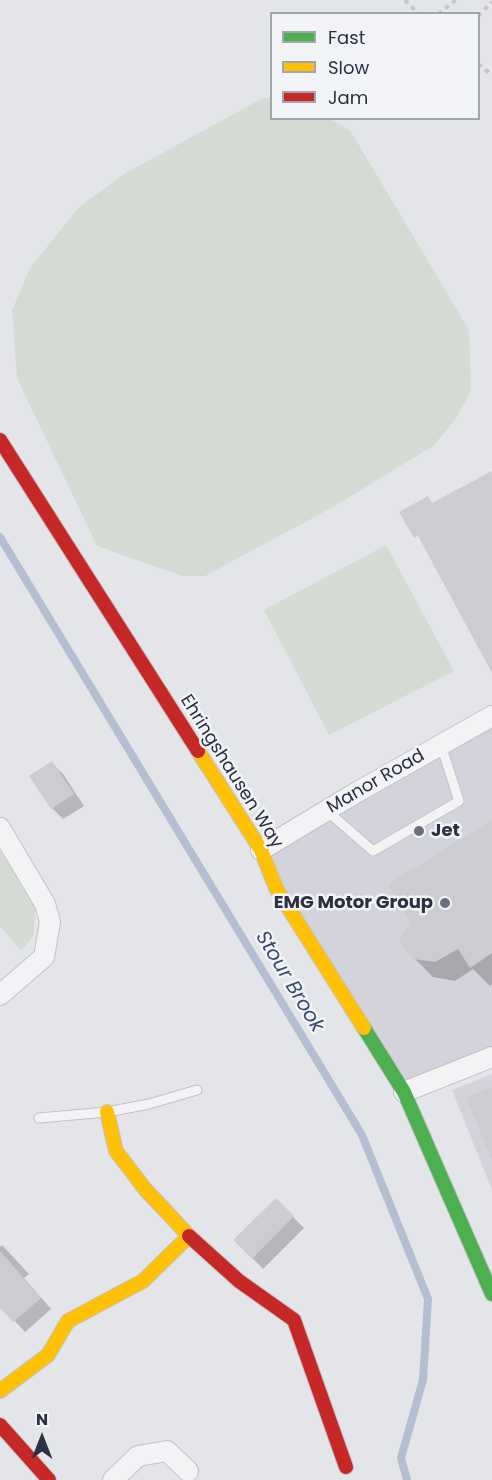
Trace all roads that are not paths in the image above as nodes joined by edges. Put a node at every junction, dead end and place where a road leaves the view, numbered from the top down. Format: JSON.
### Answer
{"nodes":[{"id":1,"x":0,"y":440,"type":"edge"},
{"id":2,"x":492,"y":716,"type":"edge"},
{"id":3,"x":441,"y":745,"type":"junction"},
{"id":4,"x":326,"y":810,"type":"junction"},
{"id":5,"x":0,"y":828,"type":"edge"},
{"id":6,"x":261,"y":850,"type":"junction"},
{"id":7,"x":0,"y":995,"type":"edge"},
{"id":8,"x":492,"y":1057,"type":"edge"},
{"id":9,"x":197,"y":1090,"type":"dead end"},
{"id":10,"x":404,"y":1092,"type":"junction"},
{"id":11,"x":107,"y":1112,"type":"junction"},
{"id":12,"x":39,"y":1118,"type":"dead end"},
{"id":13,"x":189,"y":1236,"type":"junction"},
{"id":14,"x":492,"y":1294,"type":"edge"},
{"id":15,"x":0,"y":1391,"type":"edge"},
{"id":16,"x":0,"y":1425,"type":"edge"},
{"id":17,"x":346,"y":1467,"type":"dead end"},
{"id":18,"x":188,"y":1471,"type":"dead end"},
{"id":19,"x":49,"y":1480,"type":"edge"},
{"id":20,"x":113,"y":1480,"type":"edge"}],
"edges":[{"from":1,"to":6,"type":"main road","name":"Ehringshausen Way"},
{"from":2,"to":3,"type":"street","name":"Manor Road"},
{"from":3,"to":4,"type":"street","name":"Manor Road"},
{"from":3,"to":4,"type":"lane"},
{"from":4,"to":6,"type":"street","name":"Manor Road"},
{"from":5,"to":7,"type":"street"},
{"from":6,"to":10,"type":"main road","name":"Ehringshausen Way"},
{"from":8,"to":10,"type":"street"},
{"from":9,"to":11,"type":"lane"},
{"from":10,"to":14,"type":"main road","name":"Ehringshausen Way"},
{"from":11,"to":12,"type":"lane"},
{"from":11,"to":13,"type":"main road"},
{"from":13,"to":15,"type":"main road"},
{"from":13,"to":17,"type":"main road"},
{"from":16,"to":19,"type":"main road"},
{"from":18,"to":20,"type":"street"}]}
